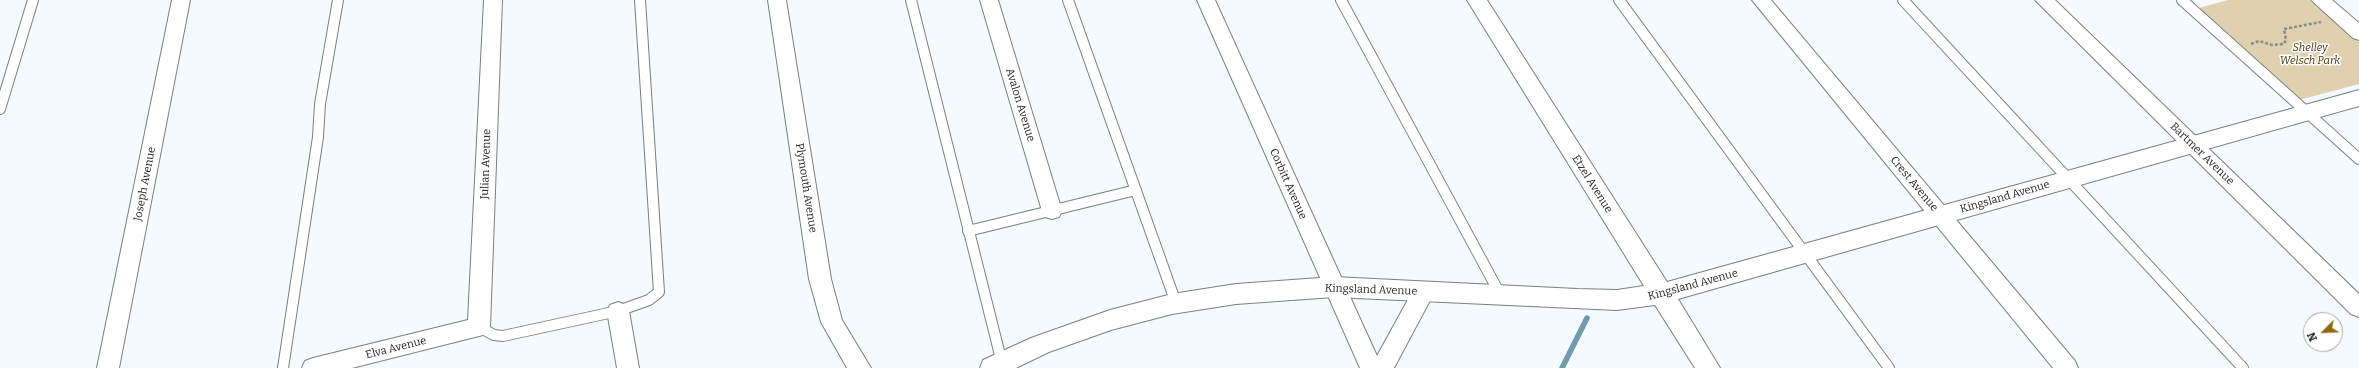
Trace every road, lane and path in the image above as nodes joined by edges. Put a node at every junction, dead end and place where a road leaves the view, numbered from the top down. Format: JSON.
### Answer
{"nodes":[{"id":1,"x":33,"y":0,"type":"edge"},
{"id":2,"x":181,"y":0,"type":"edge"},
{"id":3,"x":338,"y":0,"type":"edge"},
{"id":4,"x":493,"y":0,"type":"edge"},
{"id":5,"x":640,"y":0,"type":"edge"},
{"id":6,"x":777,"y":0,"type":"edge"},
{"id":7,"x":911,"y":0,"type":"edge"},
{"id":8,"x":989,"y":0,"type":"edge"},
{"id":9,"x":1068,"y":0,"type":"edge"},
{"id":10,"x":1206,"y":0,"type":"edge"},
{"id":11,"x":1341,"y":0,"type":"edge"},
{"id":12,"x":1477,"y":0,"type":"edge"},
{"id":13,"x":1619,"y":0,"type":"edge"},
{"id":14,"x":1761,"y":0,"type":"edge"},
{"id":15,"x":1903,"y":0,"type":"edge"},
{"id":16,"x":2044,"y":0,"type":"edge"},
{"id":17,"x":2182,"y":0,"type":"edge"},
{"id":18,"x":2320,"y":0,"type":"edge"},
{"id":19,"x":2323,"y":21,"type":"dead end"},
{"id":20,"x":2359,"y":32,"type":"edge"},
{"id":21,"x":2236,"y":49,"type":"junction"},
{"id":22,"x":2359,"y":98,"type":"edge"},
{"id":23,"x":0,"y":108,"type":"edge"},
{"id":24,"x":2306,"y":112,"type":"junction"},
{"id":25,"x":2191,"y":144,"type":"junction"},
{"id":26,"x":2359,"y":160,"type":"edge"},
{"id":27,"x":2068,"y":179,"type":"junction"},
{"id":28,"x":1136,"y":190,"type":"junction"},
{"id":29,"x":1052,"y":211,"type":"junction"},
{"id":30,"x":1940,"y":215,"type":"junction"},
{"id":31,"x":968,"y":231,"type":"junction"},
{"id":32,"x":1805,"y":254,"type":"junction"},
{"id":33,"x":1334,"y":287,"type":"junction"},
{"id":34,"x":1424,"y":291,"type":"junction"},
{"id":35,"x":1500,"y":294,"type":"junction"},
{"id":36,"x":1661,"y":294,"type":"junction"},
{"id":37,"x":1176,"y":303,"type":"junction"},
{"id":38,"x":2359,"y":308,"type":"edge"},
{"id":39,"x":618,"y":311,"type":"junction"},
{"id":40,"x":479,"y":327,"type":"junction"},
{"id":41,"x":376,"y":361,"type":"edge"},
{"id":42,"x":997,"y":366,"type":"edge"},
{"id":43,"x":108,"y":368,"type":"edge"},
{"id":44,"x":283,"y":368,"type":"edge"},
{"id":45,"x":313,"y":368,"type":"edge"},
{"id":46,"x":628,"y":368,"type":"edge"},
{"id":47,"x":860,"y":368,"type":"edge"},
{"id":48,"x":1371,"y":368,"type":"edge"},
{"id":49,"x":1382,"y":368,"type":"edge"},
{"id":50,"x":1708,"y":368,"type":"edge"},
{"id":51,"x":1889,"y":368,"type":"edge"},
{"id":52,"x":2067,"y":368,"type":"edge"},
{"id":53,"x":2243,"y":368,"type":"edge"}],
"edges":[{"from":1,"to":23,"type":"lane"},
{"from":2,"to":43,"type":"street","name":"Joseph Avenue"},
{"from":3,"to":44,"type":"lane"},
{"from":4,"to":40,"type":"street","name":"Julian Avenue"},
{"from":5,"to":39,"type":"lane"},
{"from":6,"to":47,"type":"street","name":"Plymouth Avenue"},
{"from":7,"to":31,"type":"lane"},
{"from":8,"to":29,"type":"street","name":"Avalon Avenue"},
{"from":9,"to":28,"type":"lane"},
{"from":10,"to":33,"type":"street","name":"Corbitt Avenue"},
{"from":11,"to":35,"type":"lane"},
{"from":12,"to":36,"type":"street","name":"Etzel Avenue"},
{"from":13,"to":32,"type":"lane"},
{"from":14,"to":30,"type":"street","name":"Crest Avenue"},
{"from":15,"to":27,"type":"lane"},
{"from":16,"to":25,"type":"street","name":"Bartmer Avenue"},
{"from":17,"to":21,"type":"lane"},
{"from":18,"to":20,"type":"street"},
{"from":19,"to":21,"type":"path"},
{"from":21,"to":24,"type":"lane"},
{"from":22,"to":24,"type":"street","name":"Kingsland Avenue"},
{"from":24,"to":25,"type":"street","name":"Kingsland Avenue"},
{"from":24,"to":26,"type":"lane"},
{"from":25,"to":27,"type":"street","name":"Kingsland Avenue"},
{"from":25,"to":38,"type":"street","name":"Bartmer Avenue"},
{"from":27,"to":30,"type":"street","name":"Kingsland Avenue"},
{"from":27,"to":53,"type":"lane"},
{"from":28,"to":29,"type":"lane"},
{"from":28,"to":37,"type":"lane"},
{"from":29,"to":31,"type":"lane"},
{"from":30,"to":32,"type":"street","name":"Kingsland Avenue"},
{"from":30,"to":52,"type":"street","name":"Crest Avenue"},
{"from":31,"to":42,"type":"lane"},
{"from":32,"to":36,"type":"street","name":"Kingsland Avenue"},
{"from":32,"to":51,"type":"lane"},
{"from":33,"to":34,"type":"street","name":"Kingsland Avenue"},
{"from":33,"to":37,"type":"street","name":"Kingsland Avenue"},
{"from":33,"to":48,"type":"street","name":"Corbitt Avenue"},
{"from":34,"to":35,"type":"street","name":"Kingsland Avenue"},
{"from":34,"to":49,"type":"street"},
{"from":35,"to":36,"type":"street","name":"Kingsland Avenue"},
{"from":36,"to":50,"type":"street","name":"Etzel Avenue"},
{"from":37,"to":42,"type":"street","name":"Kingsland Avenue"},
{"from":39,"to":40,"type":"lane"},
{"from":39,"to":46,"type":"street"},
{"from":40,"to":41,"type":"street","name":"Elva Avenue"},
{"from":41,"to":45,"type":"street","name":"Elva Avenue"}]}
